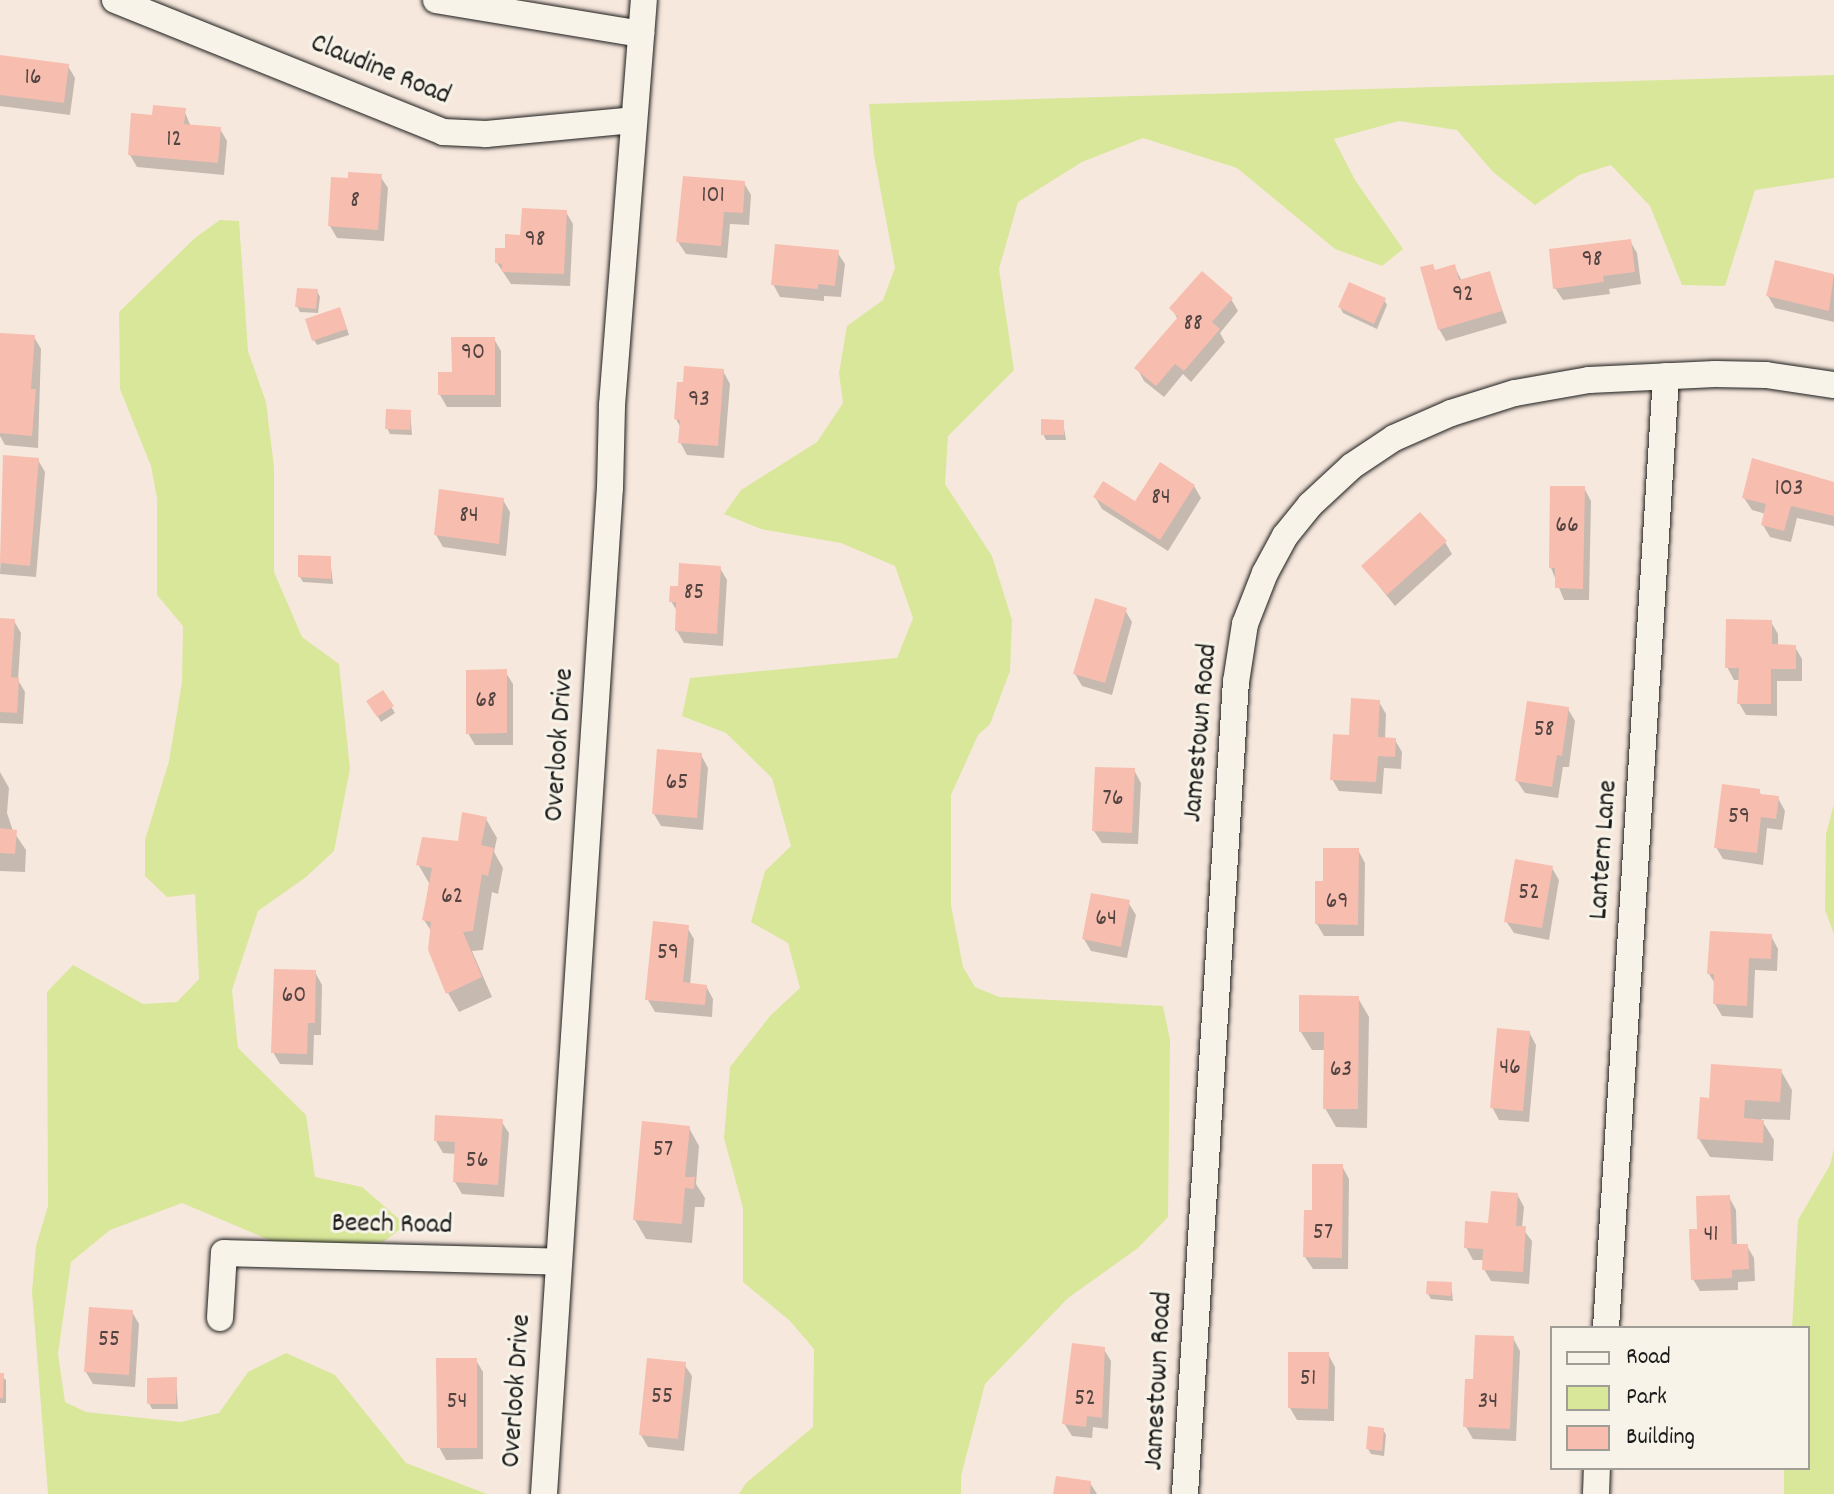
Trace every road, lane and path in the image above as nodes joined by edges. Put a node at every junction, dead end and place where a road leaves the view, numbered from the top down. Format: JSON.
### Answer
{"nodes":[{"id":1,"x":115,"y":0,"type":"edge"},
{"id":2,"x":436,"y":0,"type":"edge"},
{"id":3,"x":644,"y":0,"type":"edge"},
{"id":4,"x":641,"y":34,"type":"junction"},
{"id":5,"x":633,"y":120,"type":"junction"},
{"id":6,"x":1666,"y":376,"type":"junction"},
{"id":7,"x":1834,"y":385,"type":"edge"},
{"id":8,"x":559,"y":1262,"type":"junction"},
{"id":9,"x":220,"y":1318,"type":"dead end"},
{"id":10,"x":1606,"y":1326,"type":"edge"},
{"id":11,"x":1597,"y":1470,"type":"edge"},
{"id":12,"x":544,"y":1494,"type":"edge"},
{"id":13,"x":1185,"y":1494,"type":"edge"},
{"id":14,"x":1596,"y":1494,"type":"edge"}],
"edges":[{"from":1,"to":5,"type":"street","name":"Claudine Road"},
{"from":2,"to":4,"type":"street"},
{"from":3,"to":4,"type":"street","name":"Overlook Drive"},
{"from":4,"to":5,"type":"street","name":"Overlook Drive"},
{"from":5,"to":8,"type":"street","name":"Overlook Drive"},
{"from":6,"to":7,"type":"street","name":"Jamestown Road"},
{"from":6,"to":10,"type":"street","name":"Lantern Lane"},
{"from":6,"to":13,"type":"street","name":"Jamestown Road"},
{"from":8,"to":9,"type":"street","name":"Beech Road"},
{"from":8,"to":12,"type":"street","name":"Overlook Drive"},
{"from":11,"to":14,"type":"street"}]}
